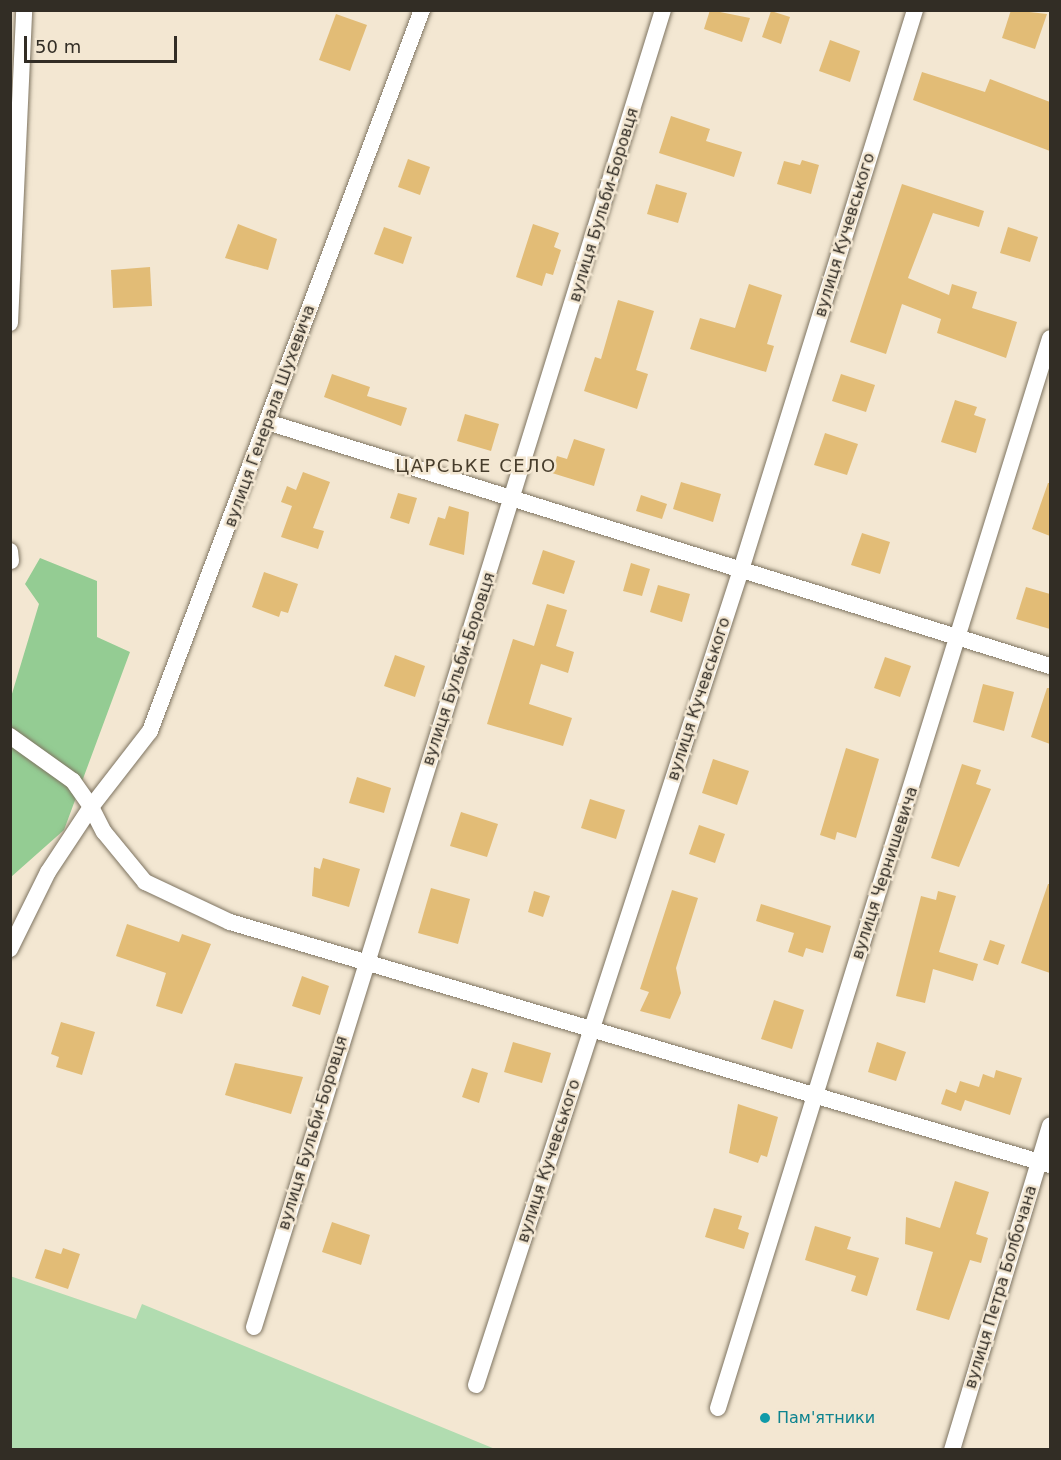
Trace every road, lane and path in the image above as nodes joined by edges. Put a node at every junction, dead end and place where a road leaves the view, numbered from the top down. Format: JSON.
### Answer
{"nodes":[{"id":1,"x":24,"y":10,"type":"edge"},
{"id":2,"x":422,"y":10,"type":"edge"},
{"id":3,"x":663,"y":10,"type":"edge"},
{"id":4,"x":915,"y":10,"type":"edge"},
{"id":5,"x":14,"y":141,"type":"edge"},
{"id":6,"x":10,"y":323,"type":"edge"},
{"id":7,"x":1050,"y":338,"type":"edge"},
{"id":8,"x":267,"y":422,"type":"junction"},
{"id":9,"x":513,"y":502,"type":"junction"},
{"id":10,"x":10,"y":551,"type":"edge"},
{"id":11,"x":11,"y":561,"type":"edge"},
{"id":12,"x":740,"y":573,"type":"junction"},
{"id":13,"x":960,"y":639,"type":"junction"},
{"id":14,"x":1050,"y":666,"type":"edge"},
{"id":15,"x":10,"y":736,"type":"edge"},
{"id":16,"x":91,"y":807,"type":"junction"},
{"id":17,"x":10,"y":948,"type":"edge"},
{"id":18,"x":367,"y":958,"type":"junction"},
{"id":19,"x":593,"y":1027,"type":"junction"},
{"id":20,"x":813,"y":1098,"type":"junction"},
{"id":21,"x":1050,"y":1125,"type":"edge"},
{"id":22,"x":1045,"y":1164,"type":"edge"},
{"id":23,"x":254,"y":1327,"type":"dead end"},
{"id":24,"x":476,"y":1385,"type":"dead end"},
{"id":25,"x":718,"y":1408,"type":"dead end"},
{"id":26,"x":952,"y":1449,"type":"edge"}],
"edges":[{"from":1,"to":5,"type":"street"},
{"from":2,"to":8,"type":"street","name":"вулиця Генерала Шухевича"},
{"from":3,"to":9,"type":"street","name":"вулиця Бульби-Боровця"},
{"from":4,"to":12,"type":"street","name":"вулиця Кучевського"},
{"from":5,"to":6,"type":"street"},
{"from":7,"to":13,"type":"street","name":"вулиця Чернишевича"},
{"from":8,"to":9,"type":"street"},
{"from":8,"to":16,"type":"street","name":"вулиця Генерала Шухевича"},
{"from":9,"to":12,"type":"street"},
{"from":9,"to":18,"type":"street","name":"вулиця Бульби-Боровця"},
{"from":10,"to":11,"type":"street"},
{"from":12,"to":13,"type":"street"},
{"from":12,"to":19,"type":"street","name":"вулиця Кучевського"},
{"from":13,"to":14,"type":"street"},
{"from":13,"to":20,"type":"street","name":"вулиця Чернишевича"},
{"from":15,"to":16,"type":"street"},
{"from":16,"to":17,"type":"street","name":"вулиця Генерала Шухевича"},
{"from":16,"to":18,"type":"street"},
{"from":18,"to":19,"type":"street"},
{"from":18,"to":23,"type":"street","name":"вулиця Бульби-Боровця"},
{"from":19,"to":20,"type":"street"},
{"from":19,"to":24,"type":"street","name":"вулиця Кучевського"},
{"from":20,"to":22,"type":"street"},
{"from":20,"to":25,"type":"street","name":"вулиця Чернишевича"},
{"from":21,"to":22,"type":"street","name":"вулиця Петра Болбочана"},
{"from":22,"to":26,"type":"street","name":"вулиця Петра Болбочана"}]}
